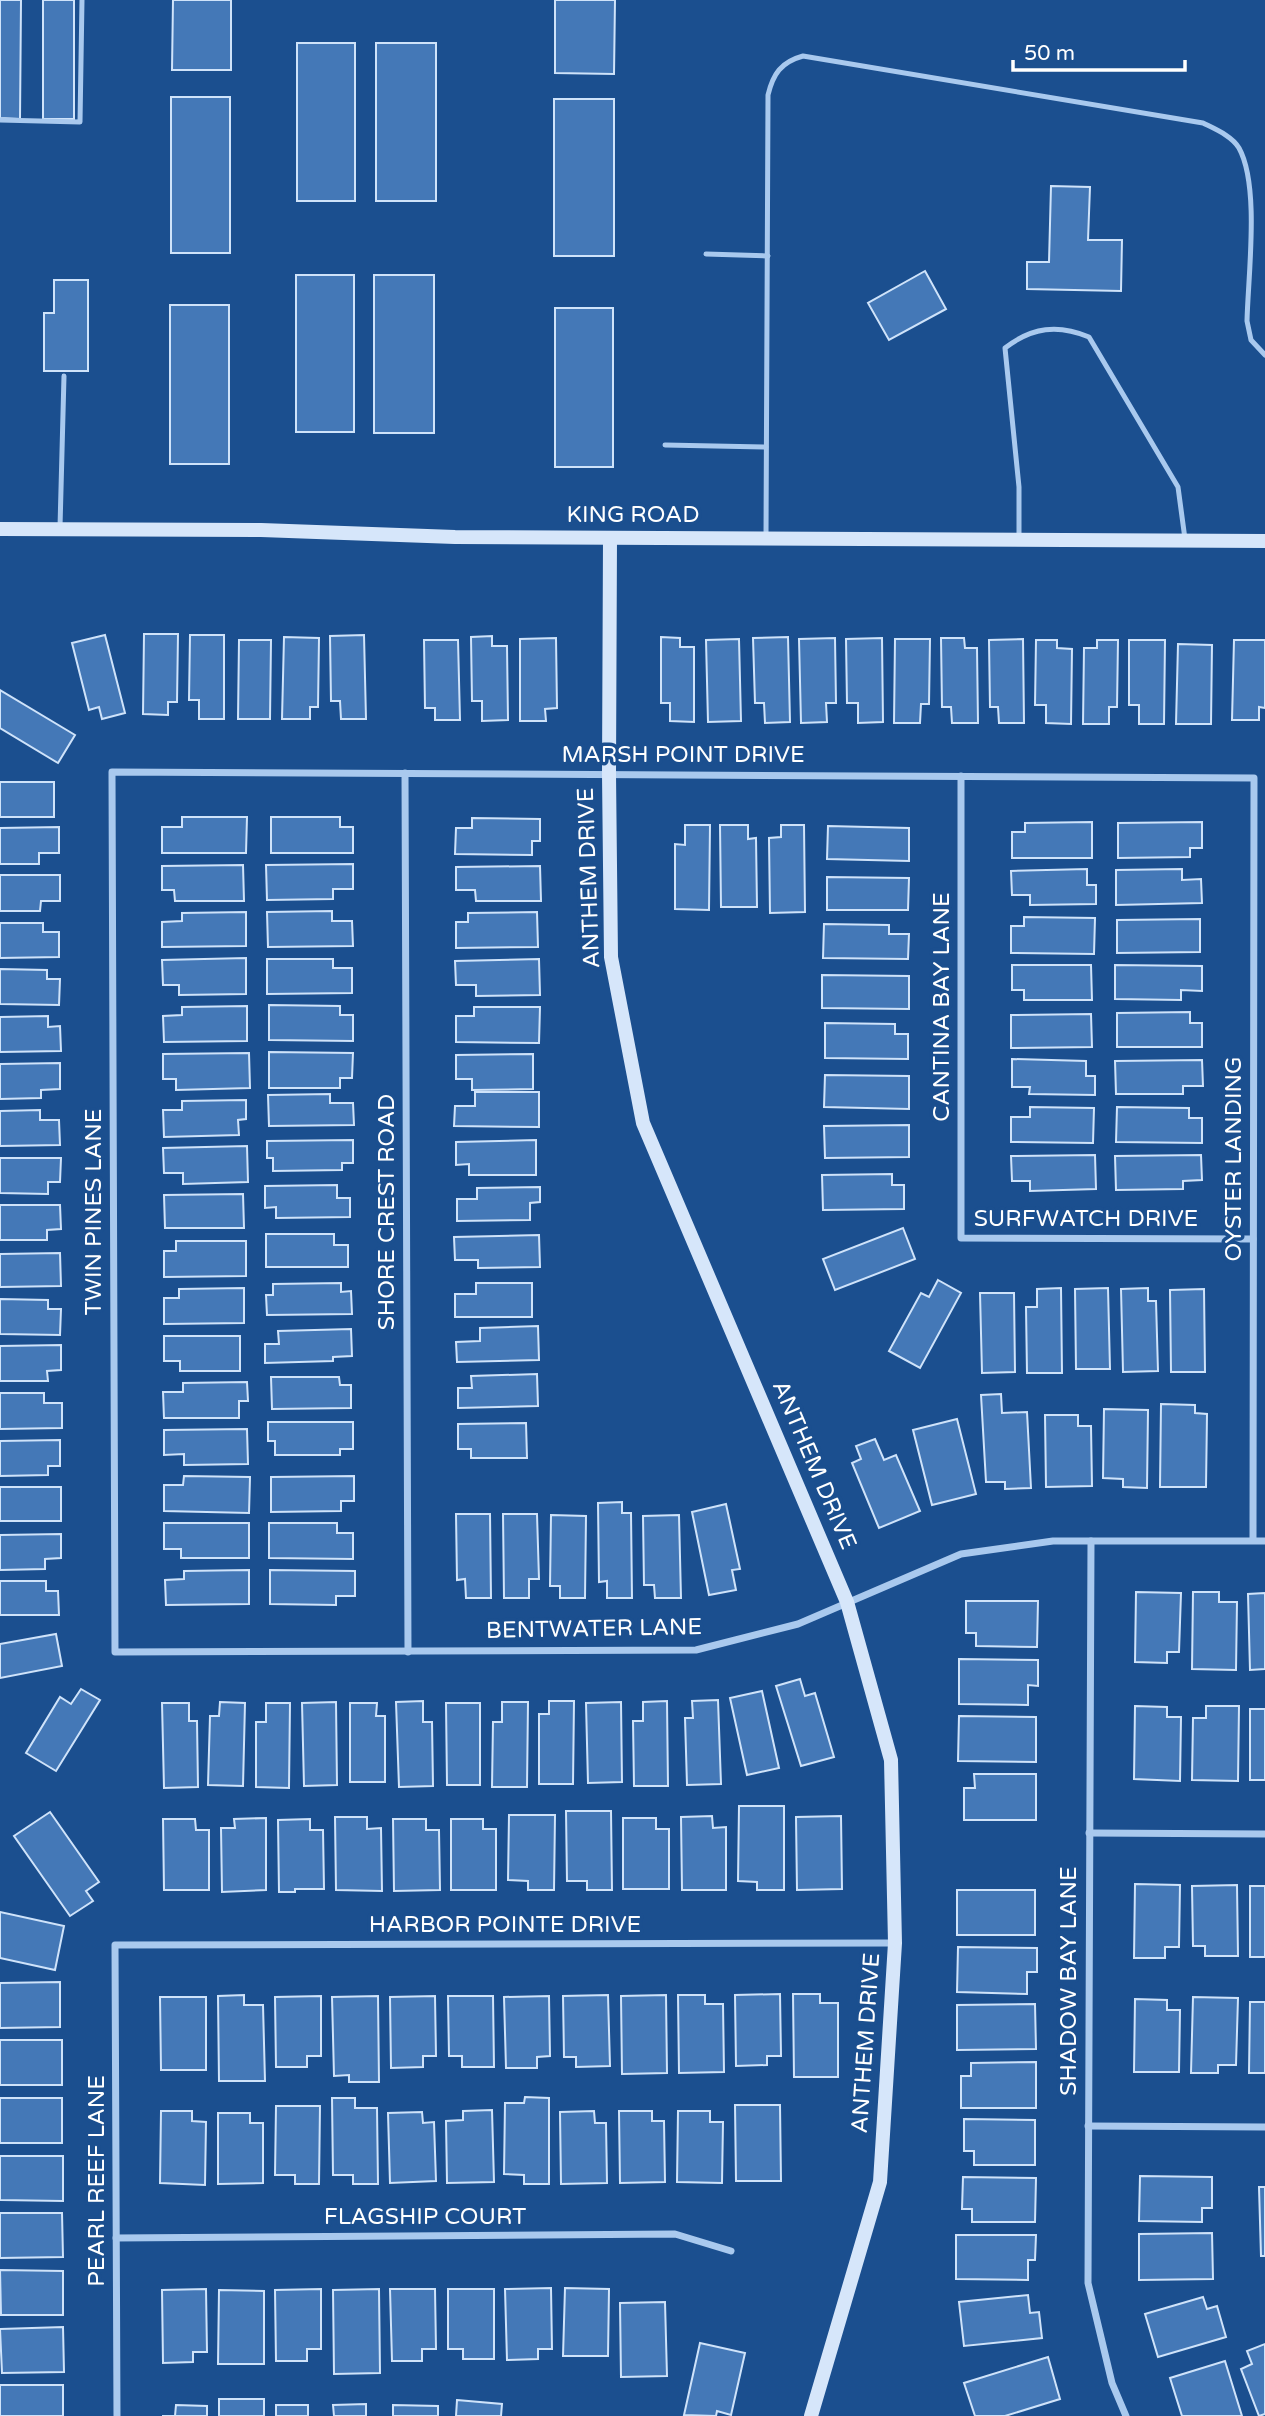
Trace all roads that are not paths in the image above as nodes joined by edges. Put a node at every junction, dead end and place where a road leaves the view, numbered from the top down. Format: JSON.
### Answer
{"nodes":[{"id":1,"x":82,"y":0,"type":"edge"},
{"id":2,"x":0,"y":120,"type":"edge"},
{"id":3,"x":706,"y":254,"type":"dead end"},
{"id":4,"x":768,"y":256,"type":"junction"},
{"id":5,"x":1265,"y":355,"type":"edge"},
{"id":6,"x":64,"y":376,"type":"dead end"},
{"id":7,"x":665,"y":445,"type":"dead end"},
{"id":8,"x":766,"y":447,"type":"junction"},
{"id":9,"x":0,"y":529,"type":"edge"},
{"id":10,"x":60,"y":530,"type":"junction"},
{"id":11,"x":610,"y":538,"type":"junction"},
{"id":12,"x":766,"y":539,"type":"junction"},
{"id":13,"x":1018,"y":541,"type":"junction"},
{"id":14,"x":1186,"y":541,"type":"junction"},
{"id":15,"x":1265,"y":541,"type":"edge"},
{"id":16,"x":112,"y":772,"type":"joint"},
{"id":17,"x":405,"y":773,"type":"junction"},
{"id":18,"x":609,"y":774,"type":"junction"},
{"id":19,"x":961,"y":776,"type":"junction"},
{"id":20,"x":1254,"y":778,"type":"joint"},
{"id":21,"x":961,"y":1238,"type":"joint"},
{"id":22,"x":1253,"y":1239,"type":"junction"},
{"id":23,"x":1091,"y":1541,"type":"junction"},
{"id":24,"x":1253,"y":1541,"type":"junction"},
{"id":25,"x":1265,"y":1541,"type":"edge"},
{"id":26,"x":847,"y":1602,"type":"junction"},
{"id":27,"x":115,"y":1652,"type":"joint"},
{"id":28,"x":408,"y":1652,"type":"junction"},
{"id":29,"x":1089,"y":1833,"type":"junction"},
{"id":30,"x":1265,"y":1834,"type":"edge"},
{"id":31,"x":895,"y":1943,"type":"junction"},
{"id":32,"x":116,"y":1945,"type":"joint"},
{"id":33,"x":1088,"y":2126,"type":"junction"},
{"id":34,"x":1265,"y":2126,"type":"edge"},
{"id":35,"x":116,"y":2238,"type":"junction"},
{"id":36,"x":731,"y":2251,"type":"dead end"},
{"id":37,"x":117,"y":2416,"type":"edge"},
{"id":38,"x":811,"y":2416,"type":"edge"},
{"id":39,"x":1126,"y":2416,"type":"edge"}],
"edges":[{"from":1,"to":2,"type":"lane"},
{"from":3,"to":4,"type":"lane"},
{"from":4,"to":5,"type":"lane"},
{"from":4,"to":8,"type":"lane"},
{"from":6,"to":10,"type":"lane"},
{"from":7,"to":8,"type":"lane"},
{"from":8,"to":12,"type":"lane"},
{"from":9,"to":10,"type":"street","name":"KING ROAD"},
{"from":10,"to":11,"type":"street","name":"KING ROAD"},
{"from":11,"to":12,"type":"street","name":"KING ROAD"},
{"from":11,"to":18,"type":"street","name":"ANTHEM DRIVE"},
{"from":12,"to":13,"type":"street","name":"KING ROAD"},
{"from":13,"to":14,"type":"street","name":"KING ROAD"},
{"from":13,"to":14,"type":"lane"},
{"from":14,"to":15,"type":"street","name":"KING ROAD"},
{"from":16,"to":17,"type":"street","name":"MARSH POINT DRIVE"},
{"from":16,"to":27,"type":"street","name":"TWIN PINES LANE"},
{"from":17,"to":18,"type":"street","name":"MARSH POINT DRIVE"},
{"from":17,"to":28,"type":"street","name":"SHORE CREST ROAD"},
{"from":18,"to":19,"type":"street","name":"MARSH POINT DRIVE"},
{"from":18,"to":26,"type":"street","name":"ANTHEM DRIVE"},
{"from":19,"to":20,"type":"street","name":"MARSH POINT DRIVE"},
{"from":19,"to":21,"type":"street","name":"CANTINA BAY LANE"},
{"from":20,"to":22,"type":"street","name":"OYSTER LANDING"},
{"from":21,"to":22,"type":"street","name":"SURFWATCH DRIVE"},
{"from":22,"to":24,"type":"street","name":"OYSTER LANDING"},
{"from":23,"to":24,"type":"street","name":"BENTWATER LANE"},
{"from":23,"to":26,"type":"street","name":"BENTWATER LANE"},
{"from":23,"to":29,"type":"street","name":"SHADOW BAY LANE"},
{"from":24,"to":25,"type":"street","name":"BENTWATER LANE"},
{"from":26,"to":28,"type":"street","name":"BENTWATER LANE"},
{"from":26,"to":31,"type":"street","name":"ANTHEM DRIVE"},
{"from":27,"to":28,"type":"street","name":"BENTWATER LANE"},
{"from":29,"to":30,"type":"street"},
{"from":29,"to":33,"type":"street","name":"SHADOW BAY LANE"},
{"from":31,"to":32,"type":"street","name":"HARBOR POINTE DRIVE"},
{"from":31,"to":38,"type":"street","name":"ANTHEM DRIVE"},
{"from":32,"to":35,"type":"street","name":"PEARL REEF LANE"},
{"from":33,"to":34,"type":"street"},
{"from":33,"to":39,"type":"street","name":"SHADOW BAY LANE"},
{"from":35,"to":36,"type":"street","name":"FLAGSHIP COURT"},
{"from":35,"to":37,"type":"street","name":"PEARL REEF LANE"}]}
